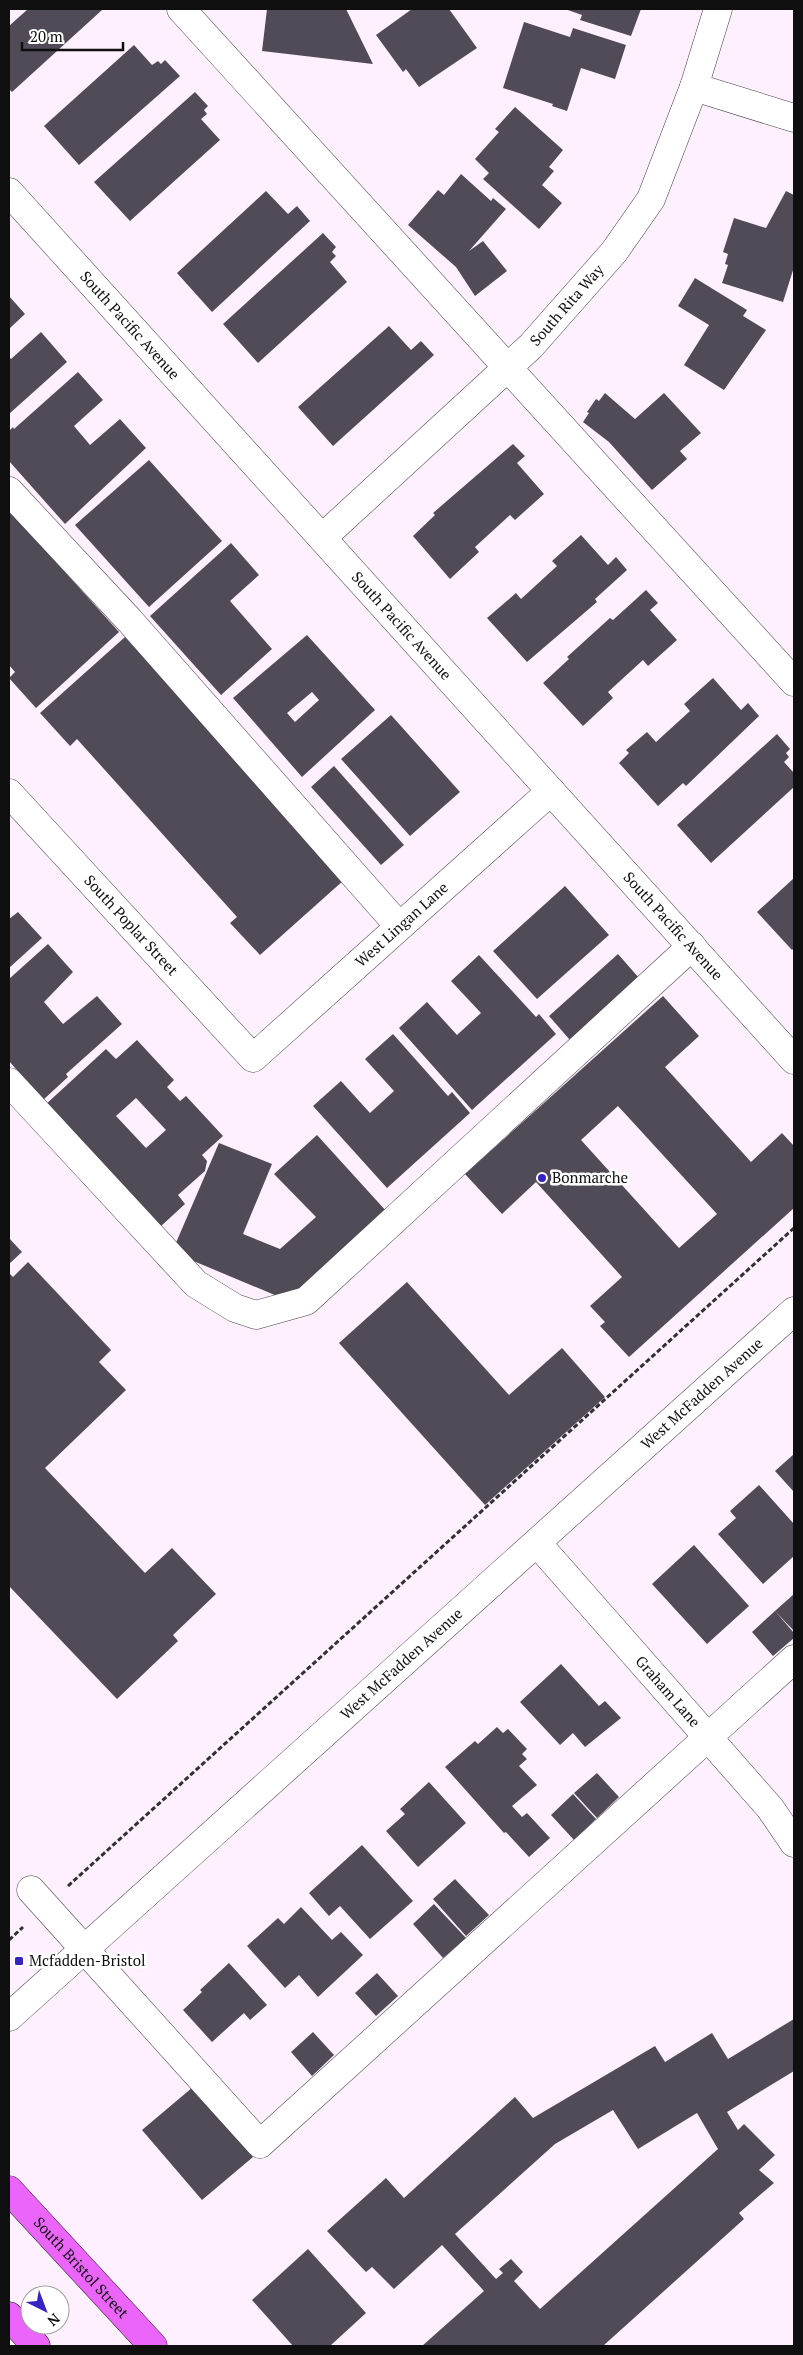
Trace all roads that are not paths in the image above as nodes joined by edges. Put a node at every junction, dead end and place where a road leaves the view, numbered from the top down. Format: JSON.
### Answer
{"nodes":[{"id":1,"x":181,"y":9,"type":"edge"},
{"id":2,"x":718,"y":9,"type":"edge"},
{"id":3,"x":694,"y":87,"type":"junction"},
{"id":4,"x":794,"y":118,"type":"edge"},
{"id":5,"x":9,"y":192,"type":"edge"},
{"id":6,"x":508,"y":366,"type":"junction"},
{"id":7,"x":9,"y":491,"type":"edge"},
{"id":8,"x":322,"y":538,"type":"junction"},
{"id":9,"x":794,"y":682,"type":"edge"},
{"id":10,"x":551,"y":791,"type":"junction"},
{"id":11,"x":9,"y":793,"type":"edge"},
{"id":12,"x":399,"y":926,"type":"junction"},
{"id":13,"x":692,"y":946,"type":"junction"},
{"id":14,"x":253,"y":1058,"type":"joint"},
{"id":15,"x":794,"y":1060,"type":"edge"},
{"id":16,"x":9,"y":1082,"type":"edge"},
{"id":17,"x":794,"y":1311,"type":"edge"},
{"id":18,"x":537,"y":1543,"type":"junction"},
{"id":19,"x":794,"y":1659,"type":"edge"},
{"id":20,"x":708,"y":1737,"type":"junction"},
{"id":21,"x":794,"y":1844,"type":"edge"},
{"id":22,"x":38,"y":1898,"type":"road end"},
{"id":23,"x":84,"y":1949,"type":"junction"},
{"id":24,"x":9,"y":2017,"type":"edge"},
{"id":25,"x":9,"y":2190,"type":"edge"},
{"id":26,"x":9,"y":2316,"type":"edge"},
{"id":27,"x":36,"y":2346,"type":"edge"},
{"id":28,"x":153,"y":2346,"type":"edge"}],
"edges":[{"from":1,"to":6,"type":"street"},
{"from":2,"to":3,"type":"street","name":"South Rita Way"},
{"from":3,"to":4,"type":"street"},
{"from":3,"to":6,"type":"street","name":"South Rita Way"},
{"from":5,"to":8,"type":"street","name":"South Pacific Avenue"},
{"from":6,"to":8,"type":"street","name":"South Rita Way"},
{"from":6,"to":9,"type":"street"},
{"from":7,"to":12,"type":"street"},
{"from":8,"to":10,"type":"street","name":"South Pacific Avenue"},
{"from":10,"to":12,"type":"street","name":"West Lingan Lane"},
{"from":10,"to":13,"type":"street","name":"South Pacific Avenue"},
{"from":11,"to":14,"type":"street","name":"South Poplar Street"},
{"from":12,"to":14,"type":"street","name":"West Lingan Lane"},
{"from":13,"to":15,"type":"street","name":"South Pacific Avenue"},
{"from":13,"to":16,"type":"street"},
{"from":17,"to":18,"type":"street","name":"West McFadden Avenue"},
{"from":18,"to":20,"type":"street","name":"Graham Lane"},
{"from":18,"to":23,"type":"street","name":"West McFadden Avenue"},
{"from":19,"to":20,"type":"street"},
{"from":20,"to":21,"type":"street","name":"Graham Lane"},
{"from":20,"to":23,"type":"street"},
{"from":22,"to":23,"type":"street"},
{"from":23,"to":24,"type":"street","name":"West McFadden Avenue"},
{"from":25,"to":28,"type":"main road","name":"South Bristol Street"},
{"from":26,"to":27,"type":"main road"}]}
